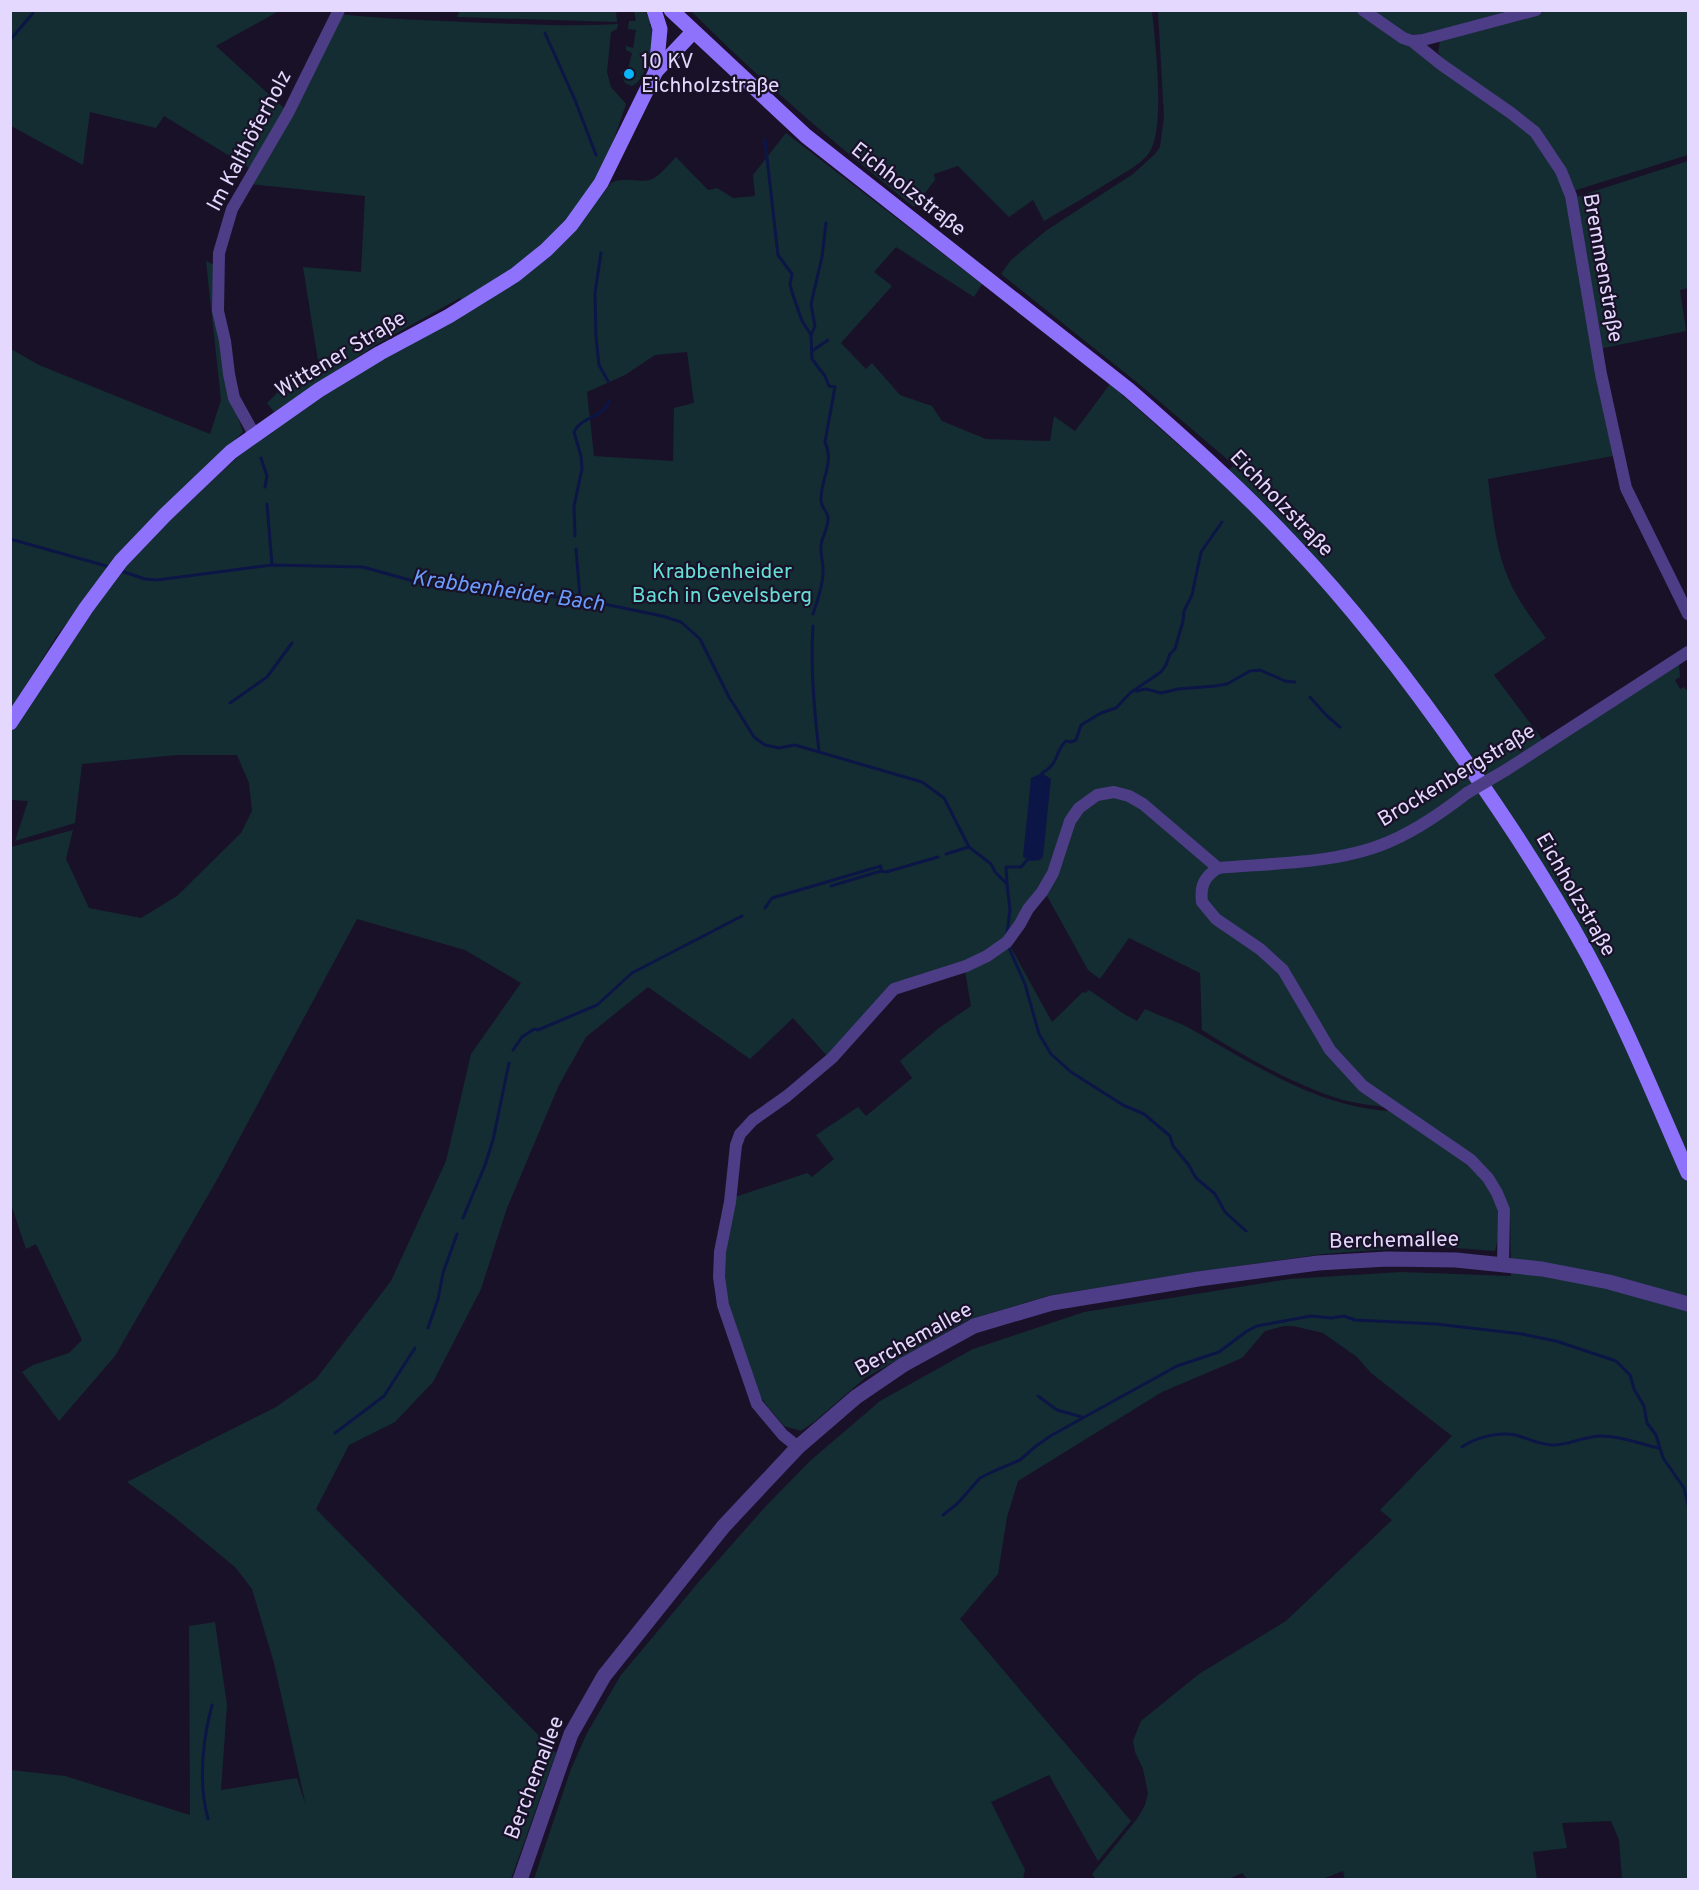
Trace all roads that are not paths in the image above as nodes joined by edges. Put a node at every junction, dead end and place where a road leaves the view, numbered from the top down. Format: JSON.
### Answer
{"nodes":[{"id":1,"x":339,"y":10,"type":"edge"},
{"id":2,"x":654,"y":10,"type":"edge"},
{"id":3,"x":671,"y":10,"type":"edge"},
{"id":4,"x":1363,"y":10,"type":"edge"},
{"id":5,"x":1536,"y":10,"type":"edge"},
{"id":6,"x":693,"y":32,"type":"junction"},
{"id":7,"x":1412,"y":41,"type":"junction"},
{"id":8,"x":656,"y":71,"type":"junction"},
{"id":9,"x":254,"y":434,"type":"junction"},
{"id":10,"x":1689,"y":614,"type":"edge"},
{"id":11,"x":1689,"y":652,"type":"edge"},
{"id":12,"x":10,"y":723,"type":"edge"},
{"id":13,"x":1218,"y":868,"type":"junction"},
{"id":14,"x":1688,"y":1168,"type":"edge"},
{"id":15,"x":1503,"y":1264,"type":"junction"},
{"id":16,"x":1689,"y":1304,"type":"edge"},
{"id":17,"x":798,"y":1447,"type":"junction"},
{"id":18,"x":520,"y":1880,"type":"edge"}],
"edges":[{"from":1,"to":9,"type":"street","name":"Im Kalthöferholz"},
{"from":2,"to":8,"type":"main road"},
{"from":3,"to":6,"type":"main road","name":"Eichholzstraße"},
{"from":4,"to":7,"type":"street","name":"Bremmenstraße"},
{"from":5,"to":7,"type":"street"},
{"from":6,"to":8,"type":"main road","name":"Wittener Straße"},
{"from":6,"to":14,"type":"main road","name":"Eichholzstraße"},
{"from":7,"to":10,"type":"street","name":"Bremmenstraße"},
{"from":8,"to":9,"type":"main road","name":"Wittener Straße"},
{"from":9,"to":12,"type":"main road","name":"Wittener Straße"},
{"from":11,"to":13,"type":"street","name":"Brockenbergstraße","bridge":true},
{"from":13,"to":15,"type":"street"},
{"from":13,"to":17,"type":"street"},
{"from":15,"to":16,"type":"street","name":"Berchemallee"},
{"from":15,"to":17,"type":"street","name":"Berchemallee"},
{"from":17,"to":18,"type":"street","name":"Berchemallee"}]}
